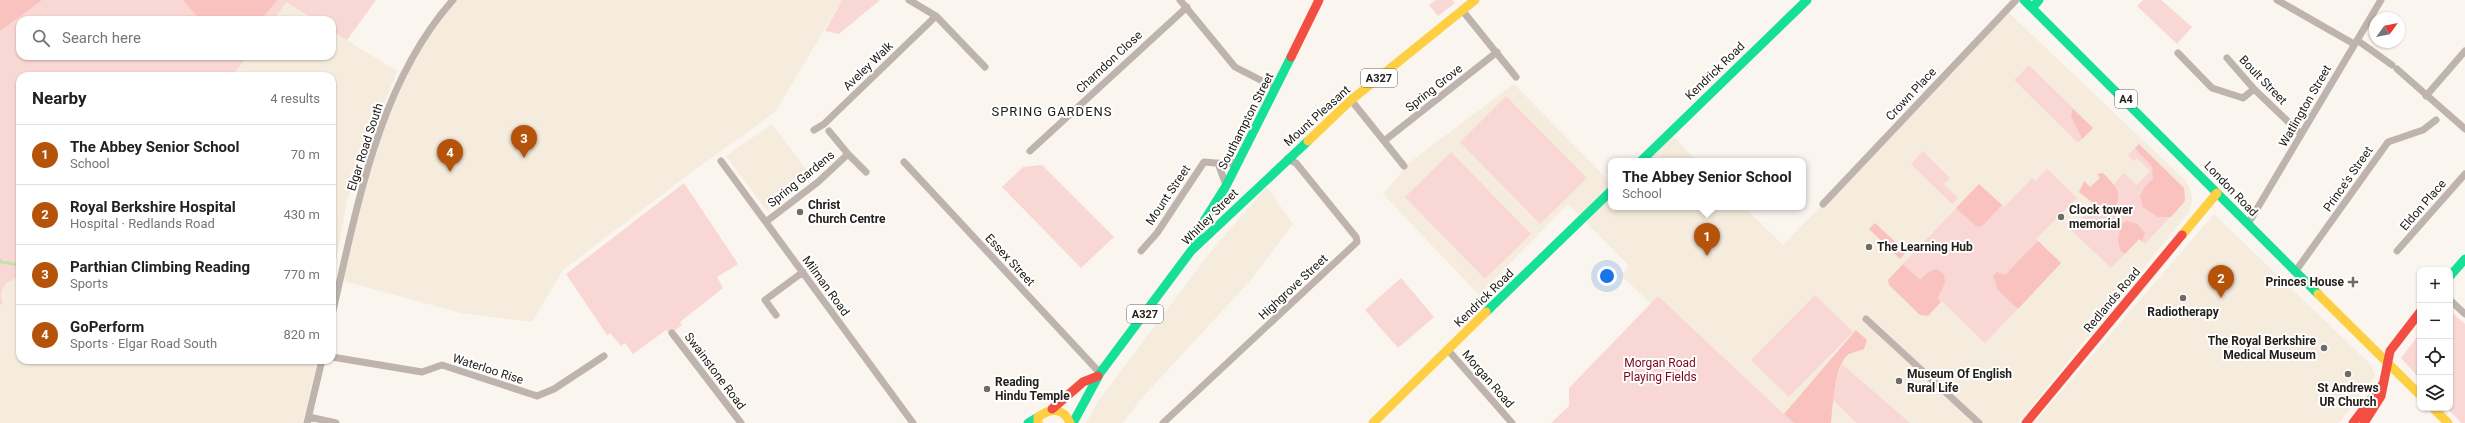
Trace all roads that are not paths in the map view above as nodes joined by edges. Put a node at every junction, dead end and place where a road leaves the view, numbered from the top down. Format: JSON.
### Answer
{"nodes":[{"id":1,"x":453,"y":0,"type":"edge"},
{"id":2,"x":909,"y":0,"type":"edge"},
{"id":3,"x":1180,"y":0,"type":"edge"},
{"id":4,"x":1319,"y":0,"type":"edge"},
{"id":5,"x":1474,"y":0,"type":"edge"},
{"id":6,"x":1807,"y":0,"type":"edge"},
{"id":7,"x":2016,"y":0,"type":"edge"},
{"id":8,"x":2024,"y":0,"type":"edge"},
{"id":9,"x":2039,"y":0,"type":"edge"},
{"id":10,"x":2277,"y":0,"type":"edge"},
{"id":11,"x":2381,"y":0,"type":"edge"},
{"id":12,"x":1187,"y":8,"type":"junction"},
{"id":13,"x":2032,"y":8,"type":"junction"},
{"id":14,"x":1462,"y":10,"type":"junction"},
{"id":15,"x":936,"y":16,"type":"junction"},
{"id":16,"x":2355,"y":42,"type":"junction"},
{"id":17,"x":2465,"y":51,"type":"edge"},
{"id":18,"x":1496,"y":52,"type":"junction"},
{"id":19,"x":2178,"y":53,"type":"dead end"},
{"id":20,"x":2228,"y":58,"type":"dead end"},
{"id":21,"x":985,"y":67,"type":"dead end"},
{"id":22,"x":1516,"y":78,"type":"dead end"},
{"id":23,"x":1276,"y":88,"type":"junction"},
{"id":24,"x":2254,"y":89,"type":"junction"},
{"id":25,"x":2426,"y":96,"type":"junction"},
{"id":26,"x":1351,"y":100,"type":"junction"},
{"id":27,"x":2436,"y":120,"type":"dead end"},
{"id":28,"x":2465,"y":129,"type":"edge"},
{"id":29,"x":814,"y":130,"type":"dead end"},
{"id":30,"x":829,"y":132,"type":"dead end"},
{"id":31,"x":2301,"y":134,"type":"junction"},
{"id":32,"x":1384,"y":141,"type":"junction"},
{"id":33,"x":1030,"y":150,"type":"dead end"},
{"id":34,"x":848,"y":154,"type":"junction"},
{"id":35,"x":1644,"y":158,"type":"edge"},
{"id":36,"x":1287,"y":159,"type":"junction"},
{"id":37,"x":721,"y":161,"type":"dead end"},
{"id":38,"x":904,"y":162,"type":"dead end"},
{"id":39,"x":1238,"y":162,"type":"junction"},
{"id":40,"x":1218,"y":163,"type":"junction"},
{"id":41,"x":1404,"y":166,"type":"dead end"},
{"id":42,"x":866,"y":172,"type":"dead end"},
{"id":43,"x":2465,"y":174,"type":"edge"},
{"id":44,"x":1226,"y":186,"type":"junction"},
{"id":45,"x":2217,"y":193,"type":"junction"},
{"id":46,"x":1608,"y":194,"type":"edge"},
{"id":47,"x":1822,"y":204,"type":"dead end"},
{"id":48,"x":767,"y":221,"type":"junction"},
{"id":49,"x":2248,"y":224,"type":"junction"},
{"id":50,"x":1191,"y":250,"type":"junction"},
{"id":51,"x":1141,"y":251,"type":"dead end"},
{"id":52,"x":2397,"y":251,"type":"dead end"},
{"id":53,"x":2465,"y":259,"type":"edge"},
{"id":54,"x":803,"y":272,"type":"junction"},
{"id":55,"x":2295,"y":272,"type":"junction"},
{"id":56,"x":2453,"y":273,"type":"edge"},
{"id":57,"x":336,"y":298,"type":"edge"},
{"id":58,"x":2453,"y":303,"type":"edge"},
{"id":59,"x":2465,"y":314,"type":"edge"},
{"id":60,"x":776,"y":315,"type":"dead end"},
{"id":61,"x":2417,"y":316,"type":"edge"},
{"id":62,"x":1866,"y":319,"type":"dead end"},
{"id":63,"x":672,"y":333,"type":"dead end"},
{"id":64,"x":1448,"y":350,"type":"junction"},
{"id":65,"x":604,"y":356,"type":"dead end"},
{"id":66,"x":336,"y":358,"type":"edge"},
{"id":67,"x":2388,"y":363,"type":"junction"},
{"id":68,"x":321,"y":364,"type":"edge"},
{"id":69,"x":1099,"y":374,"type":"junction"},
{"id":70,"x":2385,"y":382,"type":"junction"},
{"id":71,"x":2417,"y":392,"type":"edge"},
{"id":72,"x":1052,"y":409,"type":"junction"},
{"id":73,"x":2436,"y":411,"type":"edge"},
{"id":74,"x":308,"y":420,"type":"edge"},
{"id":75,"x":1038,"y":420,"type":"edge"},
{"id":76,"x":336,"y":423,"type":"edge"},
{"id":77,"x":741,"y":423,"type":"edge"},
{"id":78,"x":913,"y":423,"type":"edge"},
{"id":79,"x":1028,"y":423,"type":"edge"},
{"id":80,"x":1070,"y":423,"type":"edge"},
{"id":81,"x":1073,"y":423,"type":"edge"},
{"id":82,"x":1164,"y":423,"type":"edge"},
{"id":83,"x":1373,"y":423,"type":"edge"},
{"id":84,"x":1512,"y":423,"type":"edge"},
{"id":85,"x":1979,"y":423,"type":"edge"},
{"id":86,"x":2026,"y":423,"type":"edge"},
{"id":87,"x":2353,"y":423,"type":"edge"},
{"id":88,"x":2364,"y":423,"type":"edge"},
{"id":89,"x":2448,"y":423,"type":"edge"}],
"edges":[{"from":1,"to":57,"type":"street","name":"Elgar Road South"},
{"from":2,"to":15,"type":"street"},
{"from":3,"to":12,"type":"street"},
{"from":4,"to":23,"type":"main road","name":"Southampton Street","number":"A327"},
{"from":5,"to":14,"type":"main road","name":"Mount Pleasant","number":"A327"},
{"from":6,"to":35,"type":"main road","name":"Kendrick Road"},
{"from":7,"to":47,"type":"street","name":"Crown Place"},
{"from":8,"to":13,"type":"main road","name":"London Road","number":"A4"},
{"from":9,"to":13,"type":"main road"},
{"from":10,"to":16,"type":"street"},
{"from":11,"to":16,"type":"street","name":"Watlington Street"},
{"from":12,"to":23,"type":"street"},
{"from":12,"to":33,"type":"street","name":"Charndon Close"},
{"from":13,"to":45,"type":"main road","name":"London Road","number":"A4"},
{"from":14,"to":18,"type":"street"},
{"from":14,"to":26,"type":"main road","name":"Mount Pleasant","number":"A327"},
{"from":15,"to":21,"type":"street"},
{"from":15,"to":29,"type":"street","name":"Aveley Walk"},
{"from":16,"to":25,"type":"street"},
{"from":16,"to":31,"type":"street","name":"Watlington Street"},
{"from":17,"to":25,"type":"street"},
{"from":18,"to":22,"type":"street"},
{"from":18,"to":32,"type":"street","name":"Spring Grove"},
{"from":19,"to":24,"type":"street"},
{"from":20,"to":24,"type":"street","name":"Boult Street"},
{"from":23,"to":39,"type":"main road","name":"Southampton Street","number":"A327"},
{"from":24,"to":31,"type":"street","name":"Boult Street"},
{"from":25,"to":28,"type":"street"},
{"from":26,"to":32,"type":"street"},
{"from":26,"to":36,"type":"main road","name":"Mount Pleasant","number":"A327"},
{"from":27,"to":55,"type":"street","name":"Prince's Street"},
{"from":30,"to":34,"type":"street","name":"Spring Gardens"},
{"from":31,"to":49,"type":"street","name":"Watlington Street"},
{"from":32,"to":41,"type":"street"},
{"from":34,"to":42,"type":"street","name":"Spring Gardens"},
{"from":34,"to":48,"type":"street","name":"Spring Gardens"},
{"from":36,"to":50,"type":"main road","name":"Whitley Street","number":"A327"},
{"from":36,"to":82,"type":"street","name":"Highgrove Street"},
{"from":37,"to":48,"type":"street","name":"Milman Road"},
{"from":38,"to":69,"type":"street","name":"Essex Street"},
{"from":39,"to":40,"type":"street","name":"Mount Street"},
{"from":39,"to":44,"type":"main road","name":"Southampton Street","number":"A327"},
{"from":40,"to":44,"type":"street"},
{"from":40,"to":51,"type":"street","name":"Mount Street"},
{"from":43,"to":52,"type":"street","name":"Eldon Place"},
{"from":44,"to":50,"type":"main road","name":"Southampton Street","number":"A327"},
{"from":45,"to":49,"type":"main road","name":"London Road","number":"A4"},
{"from":45,"to":86,"type":"main road","name":"Redlands Road"},
{"from":46,"to":64,"type":"main road","name":"Kendrick Road"},
{"from":48,"to":54,"type":"street","name":"Milman Road"},
{"from":49,"to":55,"type":"main road","name":"London Road","number":"A4"},
{"from":50,"to":69,"type":"main road","name":"Whitley Street","number":"A327"},
{"from":53,"to":56,"type":"main road"},
{"from":54,"to":60,"type":"street"},
{"from":54,"to":78,"type":"street","name":"Milman Road"},
{"from":55,"to":67,"type":"main road","name":"London Road","number":"A4"},
{"from":58,"to":59,"type":"street"},
{"from":61,"to":67,"type":"main road"},
{"from":62,"to":85,"type":"street"},
{"from":63,"to":77,"type":"street","name":"Swainstone Road"},
{"from":64,"to":83,"type":"main road","name":"Kendrick Road"},
{"from":64,"to":84,"type":"street","name":"Morgan Road"},
{"from":65,"to":66,"type":"street","name":"Waterloo Rise"},
{"from":67,"to":70,"type":"main road"},
{"from":67,"to":71,"type":"main road","name":"London Road","number":"A4"},
{"from":68,"to":74,"type":"street"},
{"from":69,"to":72,"type":"main road","name":"Whitley Street","number":"A327"},
{"from":69,"to":81,"type":"main road","name":"Whitley Street","number":"A327"},
{"from":70,"to":87,"type":"main road"},
{"from":70,"to":88,"type":"main road"},
{"from":72,"to":75,"type":"main road","name":"Whitley Street"},
{"from":72,"to":80,"type":"main road"},
{"from":73,"to":89,"type":"main road"},
{"from":74,"to":76,"type":"street"},
{"from":75,"to":79,"type":"main road"}]}
